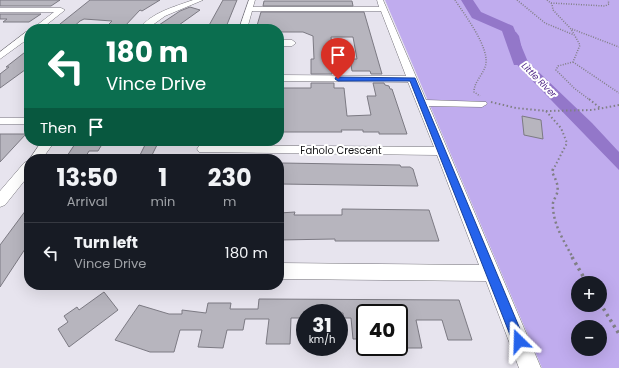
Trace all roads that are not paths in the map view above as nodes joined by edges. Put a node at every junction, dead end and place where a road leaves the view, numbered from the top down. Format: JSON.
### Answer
{"nodes":[{"id":1,"x":200,"y":0,"type":"edge"},
{"id":2,"x":252,"y":0,"type":"edge"},
{"id":3,"x":382,"y":4,"type":"edge"},
{"id":4,"x":250,"y":9,"type":"junction"},
{"id":5,"x":0,"y":10,"type":"edge"},
{"id":6,"x":43,"y":24,"type":"edge"},
{"id":7,"x":147,"y":24,"type":"edge"},
{"id":8,"x":245,"y":24,"type":"edge"},
{"id":9,"x":24,"y":38,"type":"edge"},
{"id":10,"x":284,"y":43,"type":"edge"},
{"id":11,"x":292,"y":44,"type":"dead end"},
{"id":12,"x":2,"y":54,"type":"edge"},
{"id":13,"x":284,"y":78,"type":"edge"},
{"id":14,"x":412,"y":79,"type":"junction"},
{"id":15,"x":422,"y":103,"type":"junction"},
{"id":16,"x":482,"y":104,"type":"dead end"},
{"id":17,"x":0,"y":121,"type":"edge"},
{"id":18,"x":24,"y":121,"type":"edge"},
{"id":19,"x":45,"y":146,"type":"edge"},
{"id":20,"x":203,"y":150,"type":"edge"},
{"id":21,"x":441,"y":151,"type":"junction"},
{"id":22,"x":38,"y":154,"type":"edge"},
{"id":23,"x":24,"y":172,"type":"edge"},
{"id":24,"x":0,"y":201,"type":"edge"},
{"id":25,"x":284,"y":271,"type":"edge"},
{"id":26,"x":491,"y":273,"type":"junction"},
{"id":27,"x":530,"y":368,"type":"edge"}],
"edges":[{"from":1,"to":7,"type":"street"},
{"from":2,"to":4,"type":"street"},
{"from":3,"to":4,"type":"street"},
{"from":3,"to":14,"type":"street"},
{"from":4,"to":8,"type":"street"},
{"from":5,"to":6,"type":"street"},
{"from":9,"to":12,"type":"street"},
{"from":10,"to":11,"type":"street"},
{"from":13,"to":14,"type":"street"},
{"from":14,"to":15,"type":"street"},
{"from":15,"to":16,"type":"street"},
{"from":15,"to":21,"type":"street"},
{"from":17,"to":18,"type":"street"},
{"from":19,"to":22,"type":"street"},
{"from":20,"to":21,"type":"street","name":"Faholo Crescent"},
{"from":21,"to":26,"type":"street"},
{"from":23,"to":24,"type":"street"},
{"from":25,"to":26,"type":"street"},
{"from":26,"to":27,"type":"street"}]}
